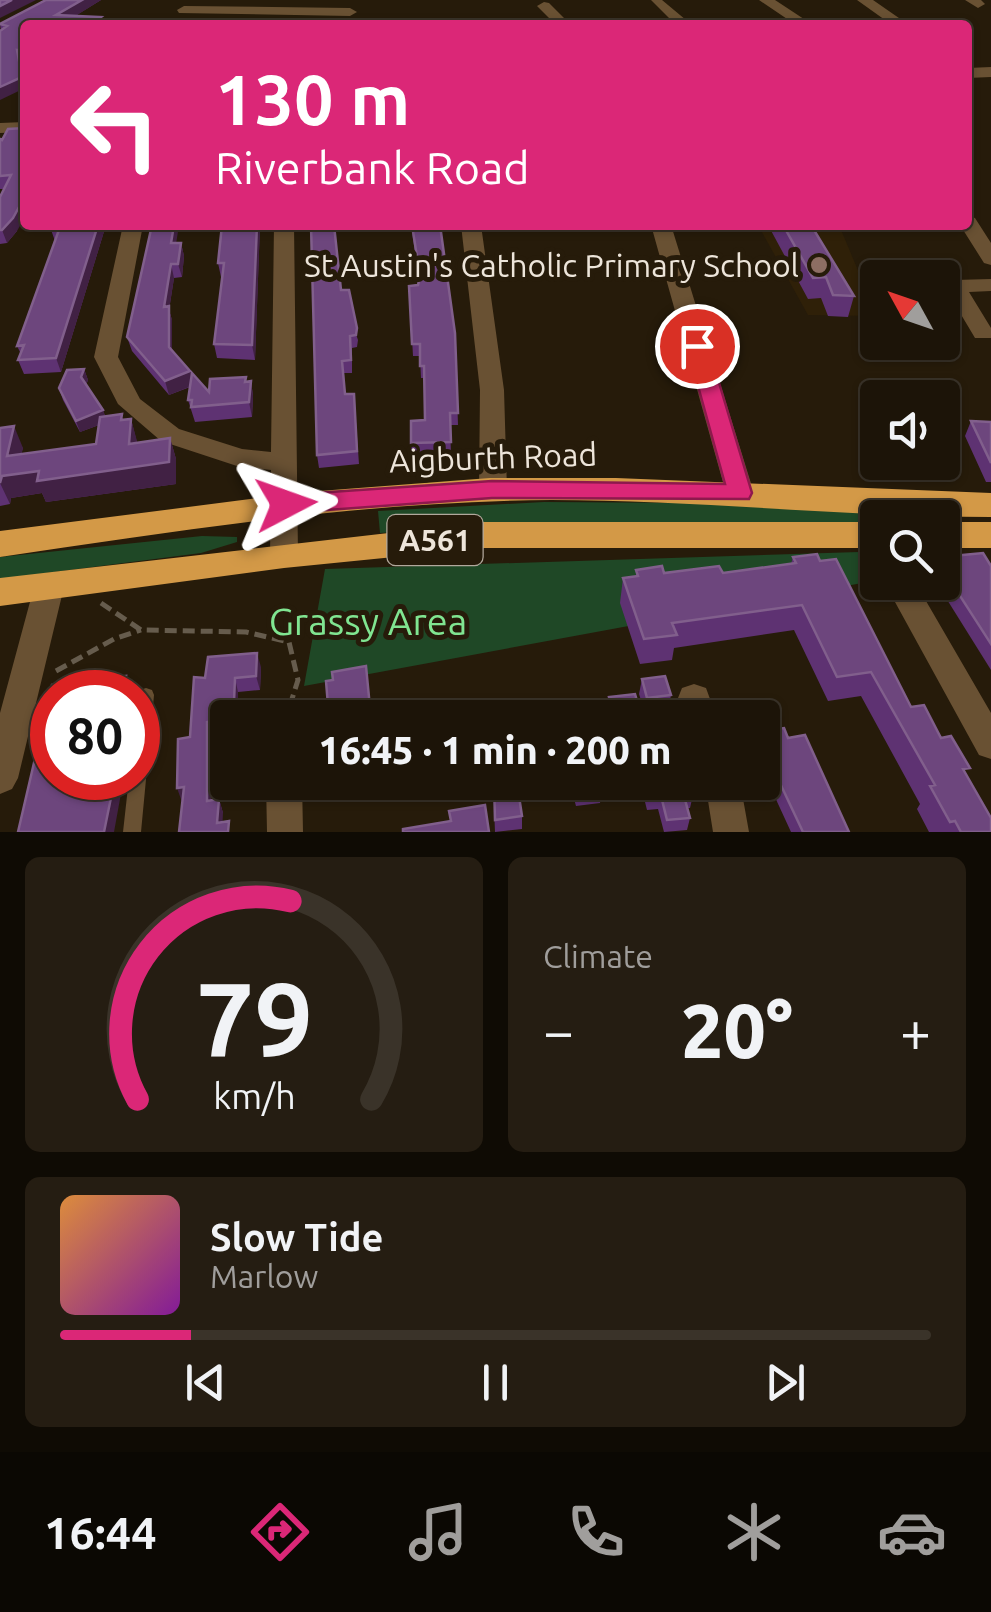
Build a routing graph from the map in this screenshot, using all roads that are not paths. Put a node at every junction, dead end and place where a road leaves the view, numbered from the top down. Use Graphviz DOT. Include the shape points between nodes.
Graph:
graph roads {
  1 [pos="766,0"];
  2 [pos="864,0"];
  3 [pos="656,2"];
  4 [pos="349,6"];
  5 [pos="544,6"];
  6 [pos="184,10"];
  7 [pos="559,20"];
  8 [pos="679,20"];
  9 [pos="798,20"];
  10 [pos="894,20"];
  11 [pos="972,228"];
  12 [pos="133,230"];
  13 [pos="284,230"];
  14 [pos="471,230"];
  15 [pos="662,230"];
  16 [pos="991,259"];
  17 [pos="991,284"];
  18 [pos="983,333"];
  19 [pos="284,462"];
  20 [pos="492,490"];
  21 [pos="740,493"];
  22 [pos="286,504"];
  23 [pos="991,506"];
  24 [pos="960,535"];
  25 [pos="991,535"];
  26 [pos="860,538"];
  27 [pos="0,544"];
  28 [pos="284,555"];
  29 [pos="49,587"];
  30 [pos="0,592"];
  31 [pos="910,600"];
  32 [pos="991,744"];
  33 [pos="0,778"];
  34 [pos="135,800"];
  35 [pos="284,800"];
  36 [pos="725,800"];
  37 [pos="132,832"];
  38 [pos="285,832"];
  39 [pos="731,832"];
  1 -- 9 [label="street"];
  2 -- 10 [label="street"];
  3 -- 8 [label="street"];
  4 -- 6 [label="street"];
  5 -- 7 [label="street"];
  11 -- 16 [label="street"];
  12 -- 19 [label="street" via="106,357 130,404 170,435 240,458"];
  13 -- 19 [label="street"];
  14 -- 20 [label="street" via="492,390"];
  15 -- 21 [label="street"];
  17 -- 18 [label="street" via="955,286"];
  19 -- 22 [label="street"];
  20 -- 21 [label="highway, Aigburth Road / A561"];
  20 -- 22 [label="highway, Aigburth Road / A561"];
  21 -- 23 [label="highway, Aigburth Road / A561" via="861,505"];
  22 -- 27 [label="highway, Aigburth Road / A561"];
  22 -- 28 [label="street"];
  24 -- 25 [label="highway"];
  26 -- 28 [label="highway, A561" via="484,535"];
  28 -- 29 [label="highway, A561"];
  29 -- 30 [label="highway, A561"];
  29 -- 33 [label="street"];
  31 -- 32 [label="street"];
  34 -- 37 [label="lane"];
  35 -- 38 [label="street"];
  36 -- 39 [label="street"];
}
